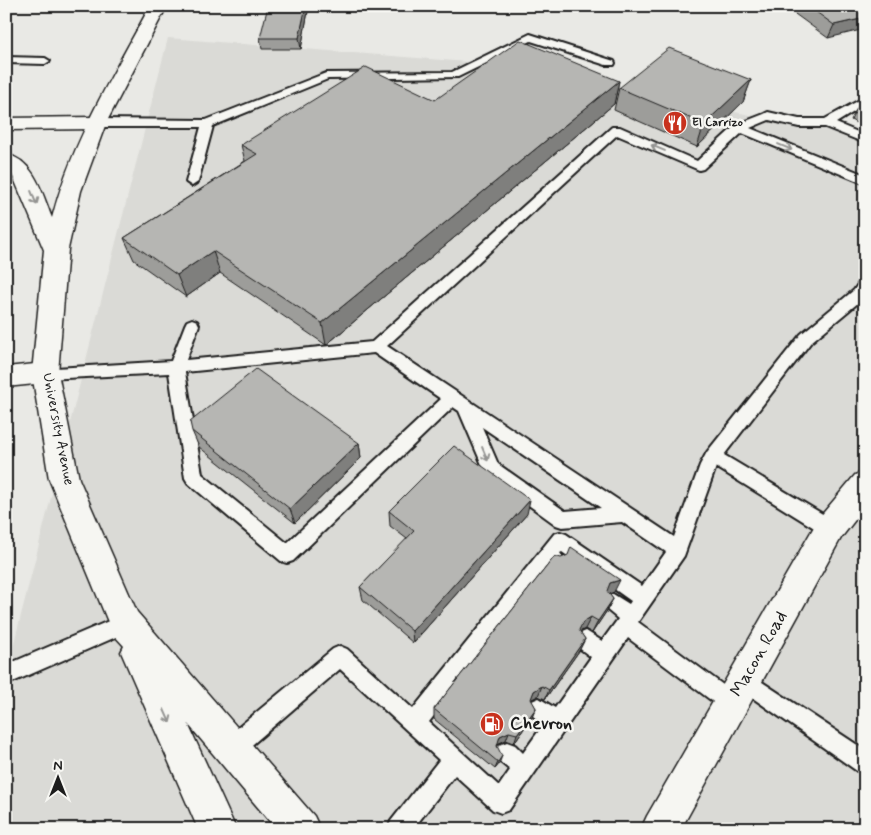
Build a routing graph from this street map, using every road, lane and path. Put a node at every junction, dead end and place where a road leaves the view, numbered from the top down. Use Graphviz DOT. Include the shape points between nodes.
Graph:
graph roads {
  1 [pos="159,6"];
  2 [pos="6,60"];
  3 [pos="45,61"];
  4 [pos="610,63"];
  5 [pos="865,100"];
  6 [pos="827,123"];
  7 [pos="6,124"];
  8 [pos="96,124"];
  9 [pos="208,124"];
  10 [pos="740,128"];
  11 [pos="865,139"];
  12 [pos="6,160"];
  13 [pos="865,180"];
  14 [pos="192,182"];
  15 [pos="56,249"];
  16 [pos="865,285"];
  17 [pos="192,325"];
  18 [pos="376,347"];
  19 [pos="176,367"];
  20 [pos="45,373"];
  21 [pos="6,377"];
  22 [pos="451,398"];
  23 [pos="466,409"];
  24 [pos="714,457"];
  25 [pos="865,484"];
  26 [pos="624,514"];
  27 [pos="830,528"];
  28 [pos="678,550"];
  29 [pos="644,599"];
  30 [pos="612,603"];
  31 [pos="629,621"];
  32 [pos="125,623"];
  33 [pos="586,641"];
  34 [pos="605,656"];
  35 [pos="6,675"];
  36 [pos="738,692"];
  37 [pos="539,708"];
  38 [pos="415,723"];
  39 [pos="557,723"];
  40 [pos="231,748"];
  41 [pos="507,753"];
  42 [pos="454,759"];
  43 [pos="865,763"];
  44 [pos="525,769"];
  45 [pos="216,829"];
  46 [pos="301,829"];
  47 [pos="399,829"];
  48 [pos="660,829"];
  1 -- 8 [label="main road, University Avenue"];
  2 -- 3 [label="lane"];
  4 -- 9 [label="lane" via="530,37 454,75 326,76"];
  5 -- 6 [label="lane"];
  6 -- 10 [label="lane" via="800,124 768,116"];
  6 -- 11 [label="lane"];
  7 -- 8 [label="main road"];
  8 -- 9 [label="lane"];
  8 -- 15 [label="main road, University Avenue" via="70,191"];
  9 -- 14 [label="lane"];
  10 -- 13 [label="lane, one-way"];
  10 -- 18 [label="lane, one-way" via="699,166 616,130"];
  12 -- 15 [label="main road, one-way" via="21,170"];
  15 -- 20 [label="main road, University Avenue"];
  16 -- 24 [label="lane" via="806,338"];
  17 -- 19 [label="lane"];
  18 -- 19 [label="lane"];
  18 -- 22 [label="lane"];
  19 -- 20 [label="lane"];
  19 -- 22 [label="lane" via="194,478 287,555"];
  20 -- 21 [label="main road"];
  20 -- 32 [label="main road, University Avenue" via="64,479"];
  22 -- 23 [label="lane"];
  23 -- 26 [label="lane"];
  23 -- 26 [label="lane, one-way" via="492,469 562,519"];
  24 -- 27 [label="lane"];
  24 -- 28 [label="lane" via="708,465"];
  25 -- 27 [label="main road, Macon Road"];
  26 -- 28 [label="lane"];
  27 -- 36 [label="main road, Macon Road"];
  28 -- 29 [label="lane"];
  29 -- 31 [label="lane"];
  29 -- 38 [label="lane" via="560,540 552,558 444,697"];
  30 -- 31 [label="lane"];
  31 -- 34 [label="lane"];
  31 -- 36 [label="lane"];
  32 -- 35 [label="lane"];
  32 -- 40 [label="main road, University Avenue"];
  32 -- 45 [label="main road, one-way"];
  33 -- 34 [label="lane"];
  34 -- 39 [label="lane"];
  36 -- 43 [label="lane"];
  36 -- 48 [label="main road, Macon Road"];
  37 -- 39 [label="lane"];
  38 -- 40 [label="lane" via="340,656"];
  38 -- 42 [label="lane"];
  39 -- 44 [label="lane"];
  40 -- 46 [label="main road, University Avenue"];
  41 -- 44 [label="lane"];
  42 -- 44 [label="lane" via="501,802"];
  42 -- 47 [label="lane"];
}
